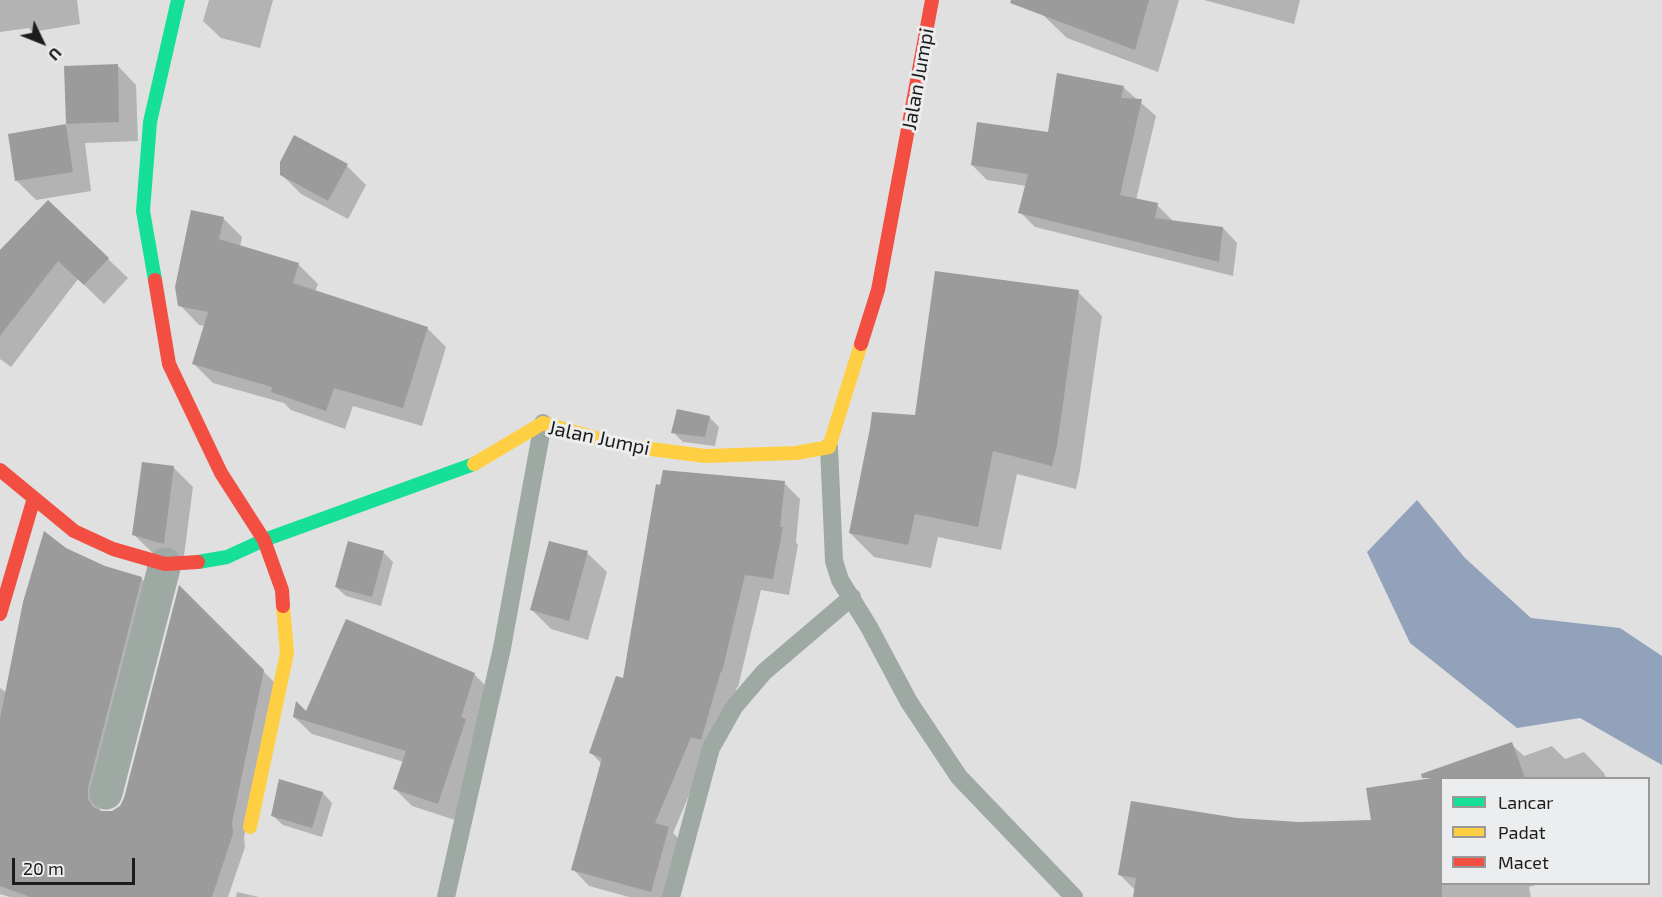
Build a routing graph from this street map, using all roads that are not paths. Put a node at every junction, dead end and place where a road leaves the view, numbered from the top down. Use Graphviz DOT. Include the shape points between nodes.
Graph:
graph roads {
  1 [pos="178,0"];
  2 [pos="932,0"];
  3 [pos="543,423"];
  4 [pos="829,447"];
  5 [pos="0,471"];
  6 [pos="34,498"];
  7 [pos="264,540"];
  8 [pos="165,564"];
  9 [pos="852,597"];
  10 [pos="0,614"];
  11 [pos="106,793"];
  12 [pos="250,827"];
  13 [pos="446,897"];
  14 [pos="671,897"];
  15 [pos="1074,897"];
  1 -- 7 [label="street" via="150,122 143,211 169,364 221,473"];
  2 -- 4 [label="street, Jalan Jumpi" via="878,290"];
  3 -- 4 [label="street, Jalan Jumpi" via="620,445 705,456 796,453"];
  3 -- 7 [label="street, Jalan Jumpi" via="470,466"];
  3 -- 13 [label="lane" via="502,648"];
  4 -- 9 [label="lane" via="834,561 840,580"];
  5 -- 6 [label="street, Jalan Jumpi"];
  6 -- 8 [label="street, Jalan Jumpi" via="74,531 113,549"];
  6 -- 10 [label="street"];
  7 -- 8 [label="street, Jalan Jumpi" via="227,557"];
  7 -- 12 [label="street" via="282,590 287,653"];
  8 -- 11 [label="street"];
  9 -- 14 [label="lane" via="764,672 734,707 711,748"];
  9 -- 15 [label="lane" via="909,702 959,777"];
}
